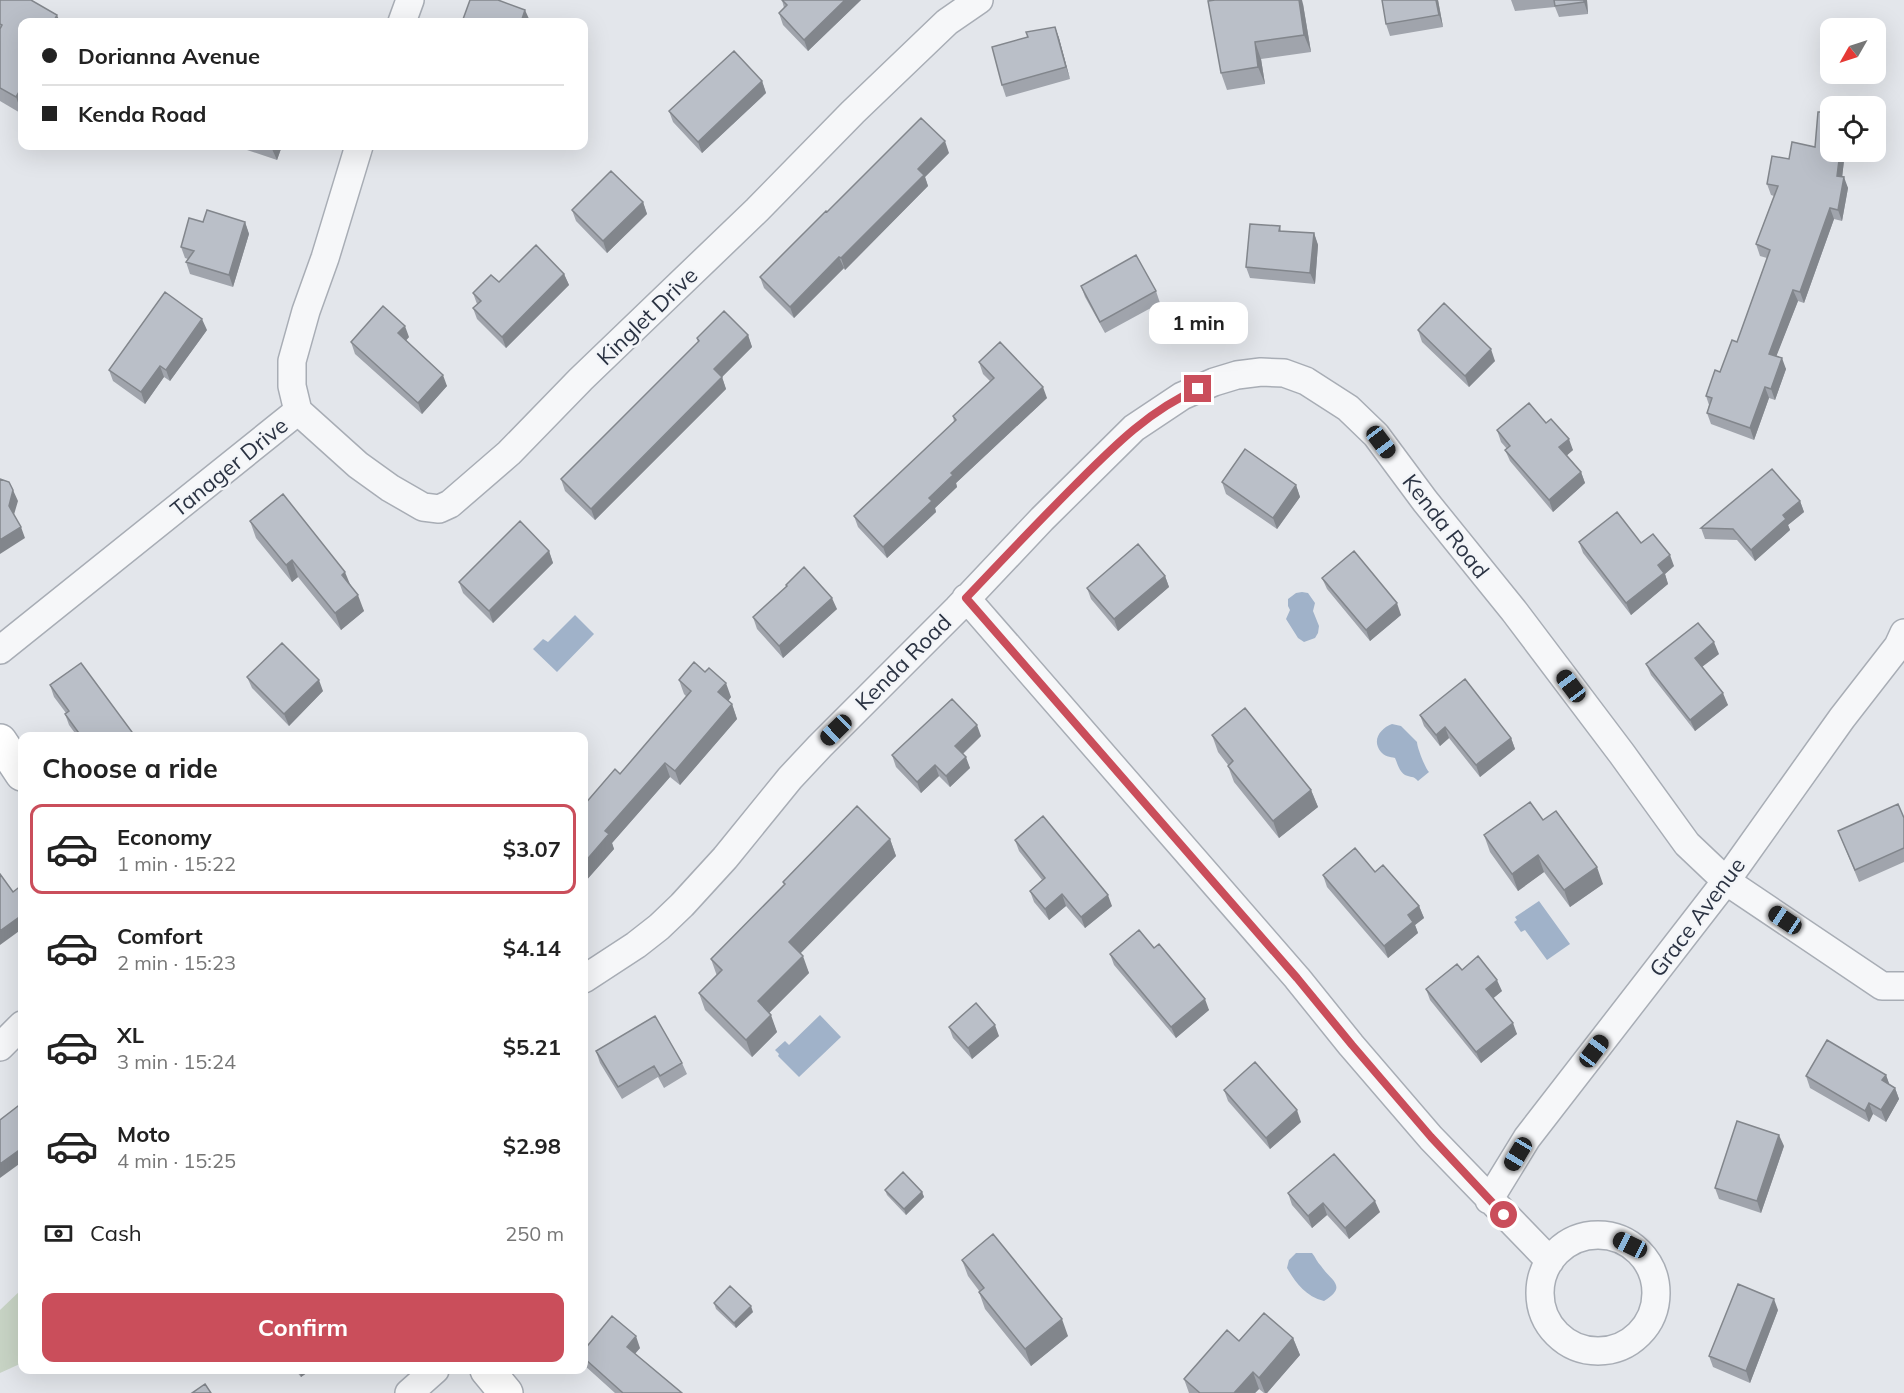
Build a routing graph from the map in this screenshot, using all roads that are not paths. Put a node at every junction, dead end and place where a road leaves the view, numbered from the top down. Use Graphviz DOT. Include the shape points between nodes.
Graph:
graph roads {
  1 [pos="410,0"];
  2 [pos="979,0"];
  3 [pos="403,18"];
  4 [pos="358,150"];
  5 [pos="298,411"];
  6 [pos="966,598"];
  7 [pos="1904,633"];
  8 [pos="0,651"];
  9 [pos="0,741"];
  10 [pos="18,768"];
  11 [pos="1726,881"];
  12 [pos="588,976"];
  13 [pos="1904,986"];
  14 [pos="18,1029"];
  15 [pos="0,1047"];
  16 [pos="1490,1200"];
  17 [pos="1550,1261"];
  18 [pos="430,1374"];
  19 [pos="489,1374"];
  20 [pos="409,1393"];
  21 [pos="506,1393"];
  1 -- 3 [label="street"];
  2 -- 5 [label="street, Kinglet Drive" via="947,22 509,453 450,504 439,509 423,507 390,488"];
  4 -- 5 [label="street, Tanager Drive" via="292,361"];
  5 -- 8 [label="street, Tanager Drive"];
  6 -- 11 [label="street, Kenda Road" via="1134,428 1167,405 1237,375 1284,373 1306,381 1348,408 1376,435 1521,620 1687,844"];
  6 -- 12 [label="street, Kenda Road" via="812,754 682,905 636,945"];
  6 -- 16 [label="street" via="1424,1129"];
  7 -- 11 [label="street, Grace Avenue"];
  9 -- 10 [label="street"];
  11 -- 13 [label="street, Kenda Road" via="1882,986"];
  11 -- 16 [label="street, Grace Avenue" via="1527,1138"];
  14 -- 15 [label="street"];
  16 -- 17 [label="street"];
  17 -- 17 [label="street" via="1540,1292 1544,1315 1559,1336 1573,1346 1589,1351 1621,1347 1647,1325 1655,1309 1657,1291 1644,1257 1630,1245 1613,1237 1595,1235 1562,1248"];
  18 -- 20 [label="street"];
  19 -- 21 [label="street"];
}
